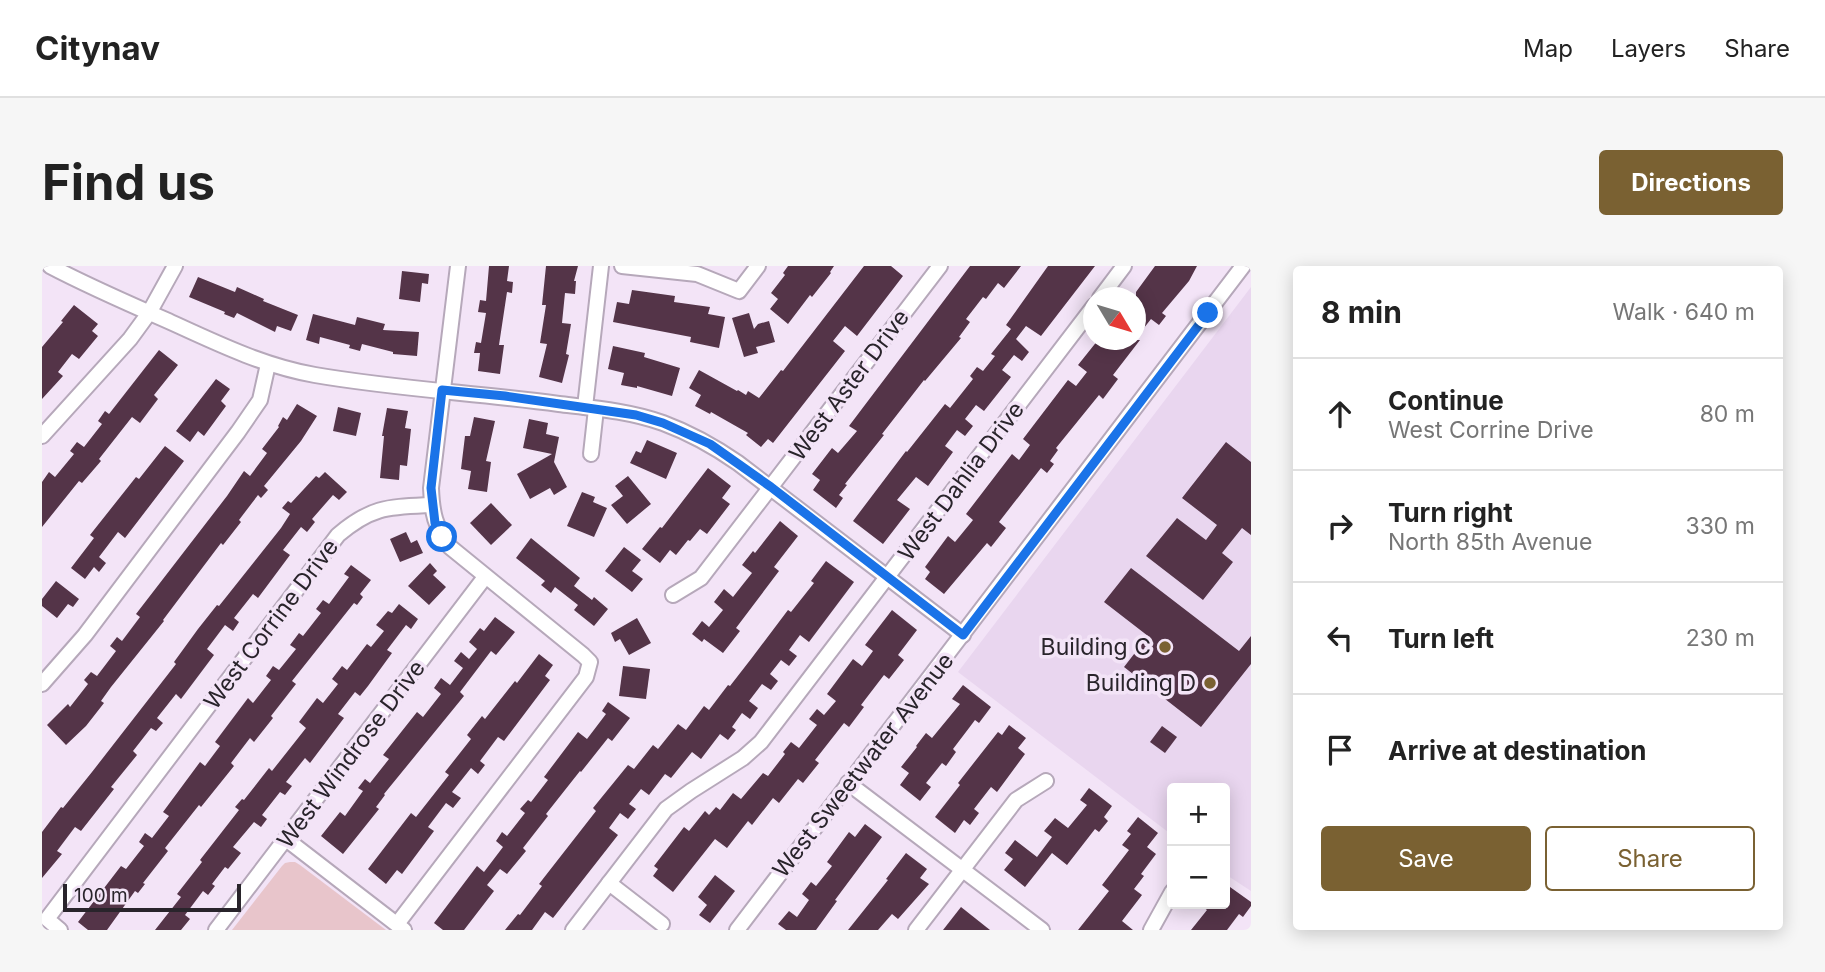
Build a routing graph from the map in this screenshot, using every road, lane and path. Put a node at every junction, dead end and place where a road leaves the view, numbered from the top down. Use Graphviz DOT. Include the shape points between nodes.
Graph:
graph roads {
  1 [pos="50,266"];
  2 [pos="175,266"];
  3 [pos="458,266"];
  4 [pos="601,266"];
  5 [pos="622,266"];
  6 [pos="758,266"];
  7 [pos="940,266"];
  8 [pos="1124,266"];
  9 [pos="1243,266"];
  10 [pos="1108,287"];
  11 [pos="149,313"];
  12 [pos="1083,320"];
  13 [pos="268,364"];
  14 [pos="442,390"];
  15 [pos="590,408"];
  16 [pos="42,436"];
  17 [pos="591,454"];
  18 [pos="771,487"];
  19 [pos="432,505"];
  20 [pos="485,577"];
  21 [pos="887,578"];
  22 [pos="673,595"];
  23 [pos="963,635"];
  24 [pos="42,684"];
  25 [pos="1046,781"];
  26 [pos="848,783"];
  27 [pos="286,839"];
  28 [pos="963,870"];
  29 [pos="609,883"];
  30 [pos="1167,902"];
  31 [pos="662,924"];
  32 [pos="401,927"];
  33 [pos="60,930"];
  34 [pos="216,930"];
  35 [pos="573,930"];
  36 [pos="737,930"];
  37 [pos="916,930"];
  38 [pos="1042,930"];
  39 [pos="1152,930"];
  1 -- 11 [label="street"];
  2 -- 11 [label="street"];
  3 -- 14 [label="street"];
  4 -- 15 [label="street"];
  5 -- 6 [label="street" via="697,274 739,291"];
  7 -- 18 [label="street, West Aster Drive"];
  8 -- 10 [label="street"];
  9 -- 23 [label="street, West Sweetwater Avenue"];
  11 -- 13 [label="street"];
  11 -- 16 [label="street"];
  12 -- 21 [label="street, West Dahlia Drive"];
  13 -- 14 [label="street" via="313,375"];
  13 -- 24 [label="street" via="260,400 238,432 85,635"];
  14 -- 15 [label="street"];
  14 -- 19 [label="street"];
  15 -- 17 [label="street"];
  15 -- 18 [label="street" via="663,423 710,444"];
  18 -- 21 [label="street"];
  18 -- 22 [label="street, West Aster Drive" via="701,578"];
  19 -- 20 [label="street" via="442,537"];
  19 -- 33 [label="street, West Corrine Drive" via="379,509 338,535 47,919"];
  20 -- 27 [label="street, West Windrose Drive"];
  20 -- 32 [label="street" via="590,662 586,677"];
  21 -- 23 [label="street"];
  21 -- 29 [label="street, West Dahlia Drive" via="761,742 666,809"];
  23 -- 26 [label="street, West Sweetwater Avenue"];
  25 -- 28 [label="street" via="1016,800"];
  26 -- 28 [label="street"];
  26 -- 36 [label="street, West Sweetwater Avenue"];
  27 -- 32 [label="street"];
  27 -- 34 [label="street, West Windrose Drive"];
  28 -- 37 [label="street"];
  28 -- 38 [label="street"];
  29 -- 31 [label="street"];
  29 -- 35 [label="street, West Dahlia Drive"];
  30 -- 39 [label="street"];
}
